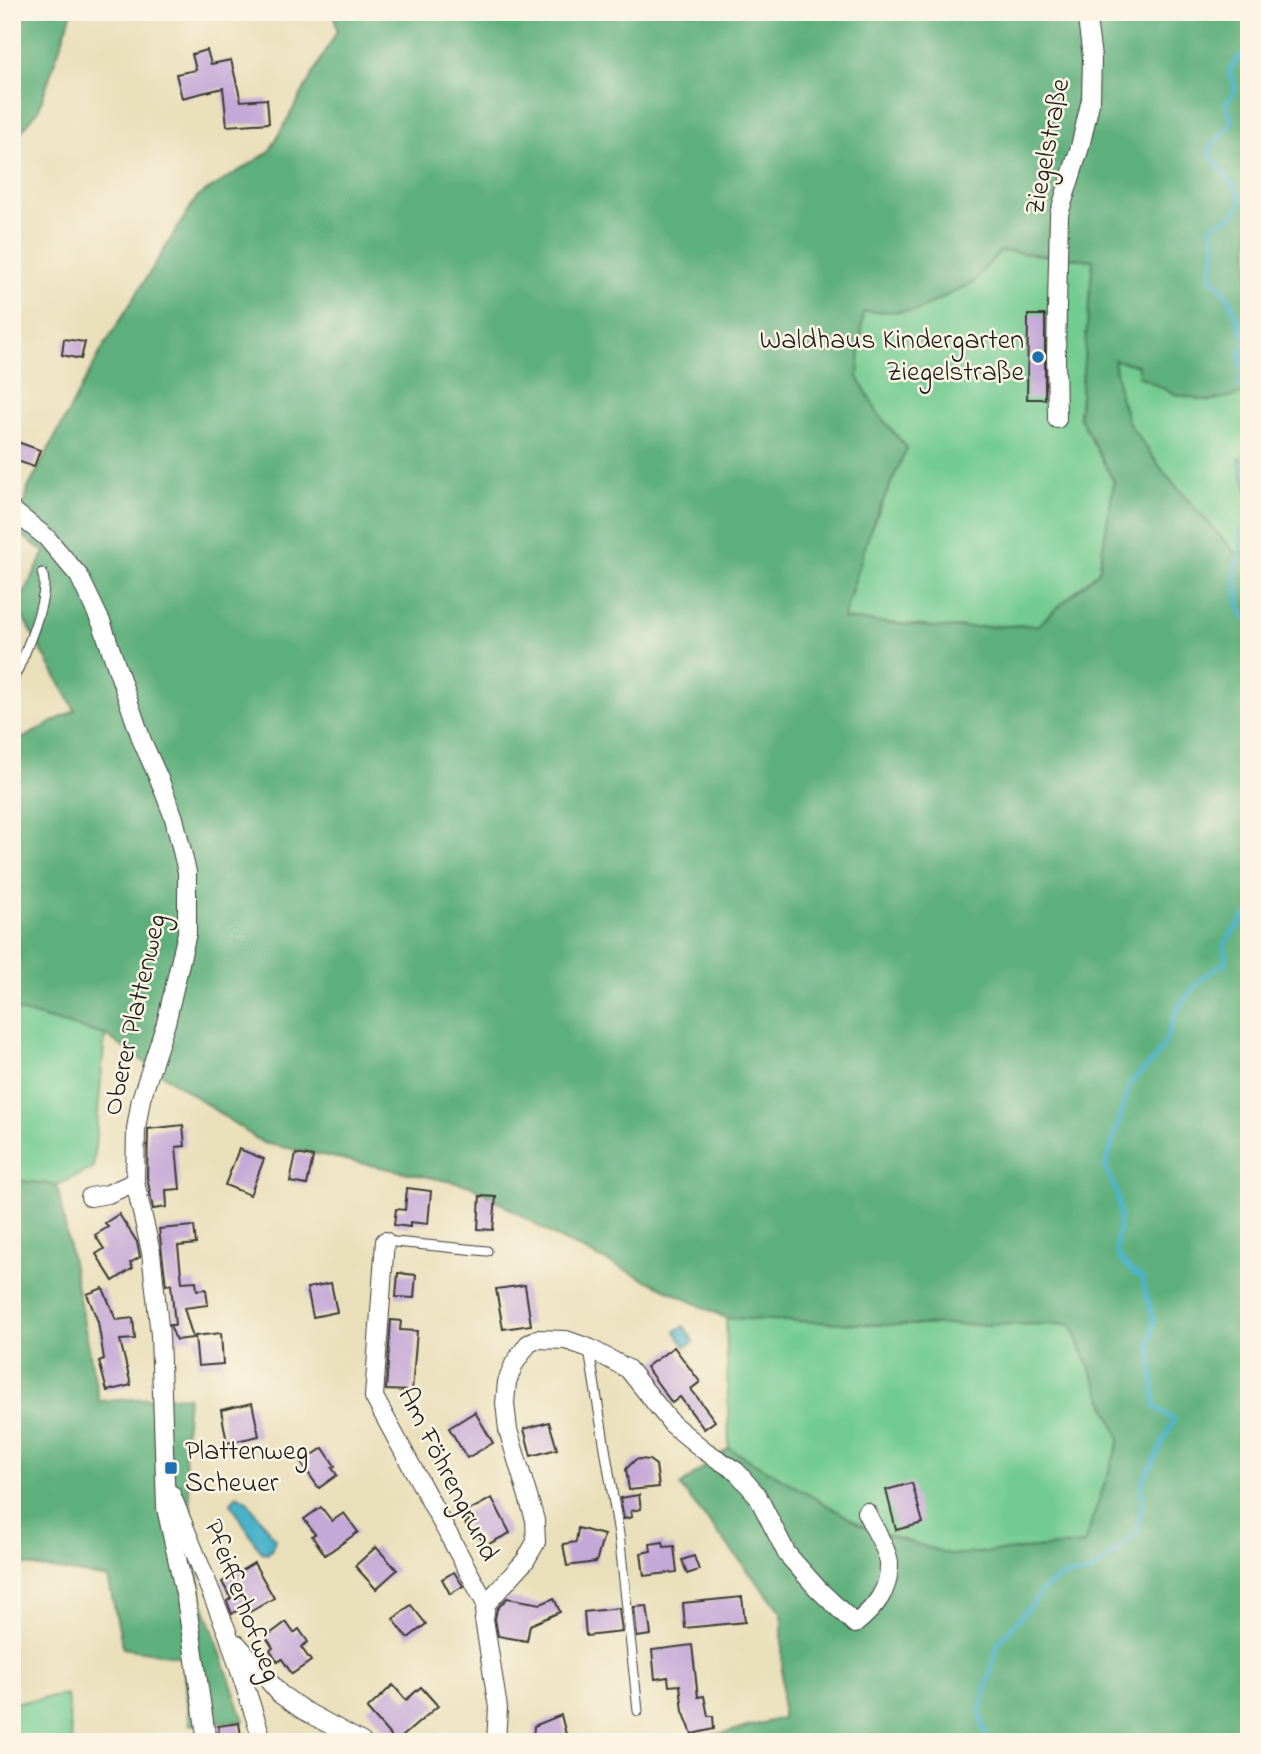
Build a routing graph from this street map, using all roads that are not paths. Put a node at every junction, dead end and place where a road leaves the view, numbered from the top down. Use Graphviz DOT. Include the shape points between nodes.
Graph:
graph roads {
  1 [pos="1086,12"];
  2 [pos="1057,419"];
  3 [pos="12,510"];
  4 [pos="42,573"];
  5 [pos="12,682"];
  6 [pos="135,1182"];
  7 [pos="90,1197"];
  8 [pos="385,1241"];
  9 [pos="487,1251"];
  10 [pos="589,1348"];
  11 [pos="165,1482"];
  12 [pos="866,1512"];
  13 [pos="486,1604"];
  14 [pos="228,1634"];
  15 [pos="638,1711"];
  16 [pos="207,1742"];
  17 [pos="263,1742"];
  18 [pos="362,1742"];
  19 [pos="496,1742"];
  1 -- 2 [label="street, Ziegelstraße" via="1091,99 1059,214"];
  3 -- 6 [label="street, Oberer Plattenweg" via="46,537 79,576 102,624 174,818 187,872 187,933 166,1023 141,1099"];
  4 -- 5 [label="lane" via="46,580 32,638"];
  6 -- 7 [label="street"];
  6 -- 11 [label="street, Oberer Plattenweg" via="151,1252 160,1335"];
  8 -- 9 [label="lane"];
  8 -- 13 [label="street, Am Föhrengrund" via="374,1397"];
  10 -- 12 [label="street, Am Föhrengrund" via="628,1369 673,1424 736,1471 757,1495 787,1554 855,1624 884,1594 889,1562"];
  10 -- 13 [label="street, Am Föhrengrund" via="566,1340 537,1339 513,1364 505,1415 535,1520 536,1542"];
  10 -- 15 [label="lane" via="619,1534"];
  11 -- 14 [label="street, Pfeifferhofweg"];
  11 -- 16 [label="street, Oberer Plattenweg"];
  13 -- 19 [label="street, Am Föhrengrund" via="484,1619 498,1708"];
  14 -- 17 [label="street, Pfeifferhofweg"];
  14 -- 18 [label="street" via="280,1693"];
}
